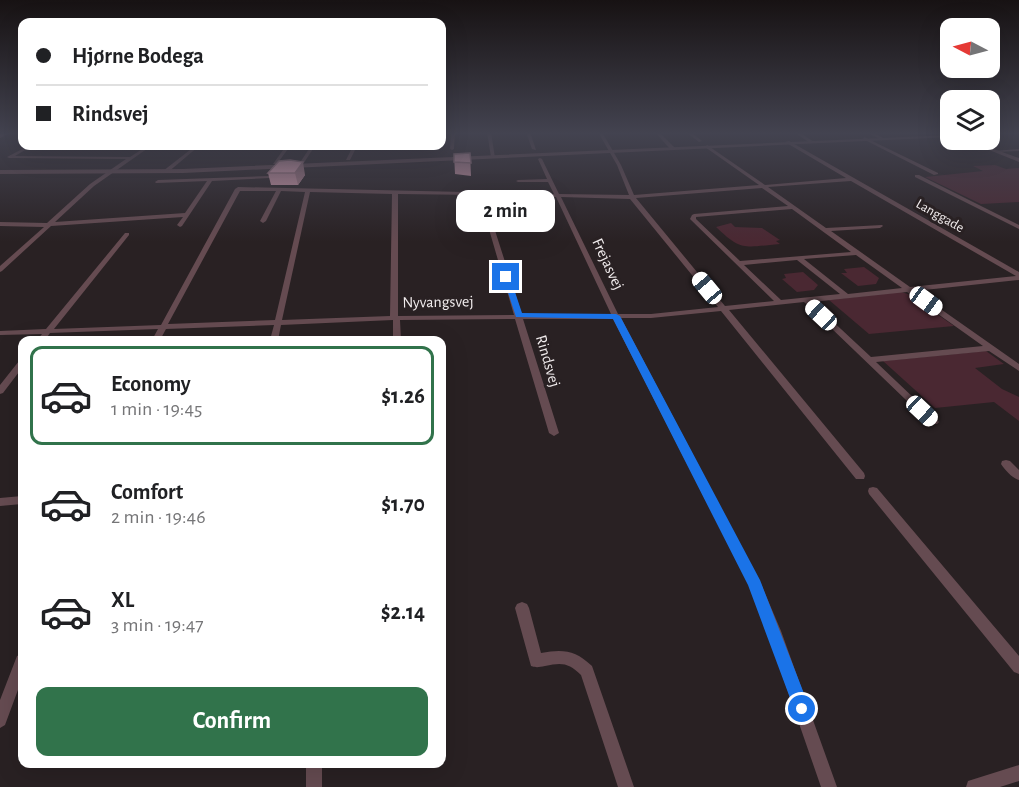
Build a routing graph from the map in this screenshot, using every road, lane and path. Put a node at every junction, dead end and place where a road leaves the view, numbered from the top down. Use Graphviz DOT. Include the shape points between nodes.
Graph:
graph roads {
  1 [pos="116,169"];
  2 [pos="169,169"];
  3 [pos="233,169"];
  4 [pos="545,169"];
  5 [pos="620,169"];
  6 [pos="740,169"];
  7 [pos="834,169"];
  8 [pos="925,169"];
  9 [pos="0,171"];
  10 [pos="166,171"];
  11 [pos="217,171"];
  12 [pos="111,172"];
  13 [pos="936,174"];
  14 [pos="917,176"];
  15 [pos="269,177"];
  16 [pos="212,179"];
  17 [pos="852,179"];
  18 [pos="551,180"];
  19 [pos="518,181"];
  20 [pos="158,182"];
  21 [pos="765,186"];
  22 [pos="280,189"];
  23 [pos="308,190"];
  24 [pos="395,192"];
  25 [pos="481,194"];
  26 [pos="558,196"];
  27 [pos="632,197"];
  28 [pos="794,207"];
  29 [pos="187,215"];
  30 [pos="263,221"];
  31 [pos="0,224"];
  32 [pos="49,224"];
  33 [pos="180,225"];
  34 [pos="880,226"];
  35 [pos="1019,227"];
  36 [pos="825,230"];
  37 [pos="127,234"];
  38 [pos="857,253"];
  39 [pos="798,258"];
  40 [pos="739,263"];
  41 [pos="2,267"];
  42 [pos="1019,276"];
  43 [pos="907,288"];
  44 [pos="845,295"];
  45 [pos="805,299"];
  46 [pos="779,302"];
  47 [pos="724,308"];
  48 [pos="519,316"];
  49 [pos="616,316"];
  50 [pos="394,318"];
  51 [pos="279,322"];
  52 [pos="164,327"];
  53 [pos="49,331"];
  54 [pos="0,333"];
  55 [pos="45,336"];
  56 [pos="158,336"];
  57 [pos="275,336"];
  58 [pos="398,336"];
  59 [pos="991,348"];
  60 [pos="869,360"];
  61 [pos="18,368"];
  62 [pos="1019,368"];
  63 [pos="0,392"];
  64 [pos="934,422"];
  65 [pos="554,433"];
  66 [pos="1006,464"];
  67 [pos="860,476"];
  68 [pos="1019,476"];
  69 [pos="873,491"];
  70 [pos="18,500"];
  71 [pos="0,502"];
  72 [pos="522,608"];
  73 [pos="1019,667"];
  74 [pos="18,672"];
  75 [pos="0,720"];
  76 [pos="314,768"];
  77 [pos="1019,773"];
  78 [pos="314,787"];
  79 [pos="626,787"];
  80 [pos="829,787"];
  81 [pos="974,787"];
  1 -- 12 [label="street"];
  2 -- 10 [label="street"];
  3 -- 10 [label="street"];
  4 -- 18 [label="street, Frejasvej"];
  5 -- 27 [label="street"];
  6 -- 21 [label="street"];
  7 -- 17 [label="street, Langgade"];
  8 -- 13 [label="street"];
  9 -- 12 [label="street"];
  10 -- 12 [label="street"];
  11 -- 16 [label="street"];
  12 -- 32 [label="street"];
  14 -- 35 [label="street"];
  15 -- 16 [label="street"];
  16 -- 20 [label="street"];
  16 -- 29 [label="street"];
  17 -- 21 [label="street"];
  17 -- 42 [label="street, Langgade"];
  18 -- 19 [label="street"];
  18 -- 26 [label="street, Frejasvej"];
  21 -- 27 [label="street"];
  21 -- 28 [label="street"];
  22 -- 23 [label="street"];
  22 -- 30 [label="street"];
  22 -- 52 [label="street" via="236,190"];
  23 -- 24 [label="street"];
  23 -- 51 [label="street"];
  24 -- 25 [label="street"];
  24 -- 50 [label="street"];
  25 -- 26 [label="street"];
  25 -- 48 [label="street, Rindsvej"];
  26 -- 27 [label="street"];
  26 -- 49 [label="street, Frejasvej"];
  27 -- 47 [label="street"];
  28 -- 36 [label="street"];
  28 -- 40 [label="street" via="694,216"];
  29 -- 32 [label="street"];
  29 -- 33 [label="street"];
  31 -- 32 [label="street"];
  32 -- 41 [label="street"];
  34 -- 36 [label="street"];
  36 -- 38 [label="street"];
  37 -- 53 [label="street"];
  38 -- 39 [label="street"];
  38 -- 43 [label="street"];
  39 -- 40 [label="street"];
  39 -- 44 [label="street"];
  40 -- 46 [label="street"];
  42 -- 43 [label="street, Nyvangsvej"];
  43 -- 44 [label="street, Nyvangsvej"];
  43 -- 59 [label="street"];
  44 -- 45 [label="street, Nyvangsvej"];
  45 -- 46 [label="street, Nyvangsvej"];
  45 -- 60 [label="street"];
  46 -- 47 [label="street, Nyvangsvej"];
  47 -- 49 [label="street, Nyvangsvej"];
  47 -- 67 [label="street"];
  48 -- 49 [label="street, Nyvangsvej"];
  48 -- 50 [label="street, Nyvangsvej"];
  48 -- 65 [label="street, Rindsvej"];
  49 -- 80 [label="street, Frejasvej" via="755,584"];
  50 -- 51 [label="street, Nyvangsvej"];
  50 -- 58 [label="street" via="398,321"];
  51 -- 52 [label="street, Nyvangsvej"];
  51 -- 57 [label="street"];
  52 -- 53 [label="street, Nyvangsvej"];
  52 -- 56 [label="street"];
  53 -- 54 [label="street, Nyvangsvej"];
  53 -- 55 [label="street"];
  59 -- 60 [label="street"];
  59 -- 62 [label="street"];
  60 -- 64 [label="street"];
  61 -- 63 [label="street"];
  66 -- 68 [label="street"];
  69 -- 73 [label="street"];
  70 -- 71 [label="street"];
  72 -- 79 [label="street" via="536,661 563,656 576,660 587,671"];
  74 -- 75 [label="street"];
  76 -- 78 [label="street"];
  77 -- 81 [label="street"];
}
